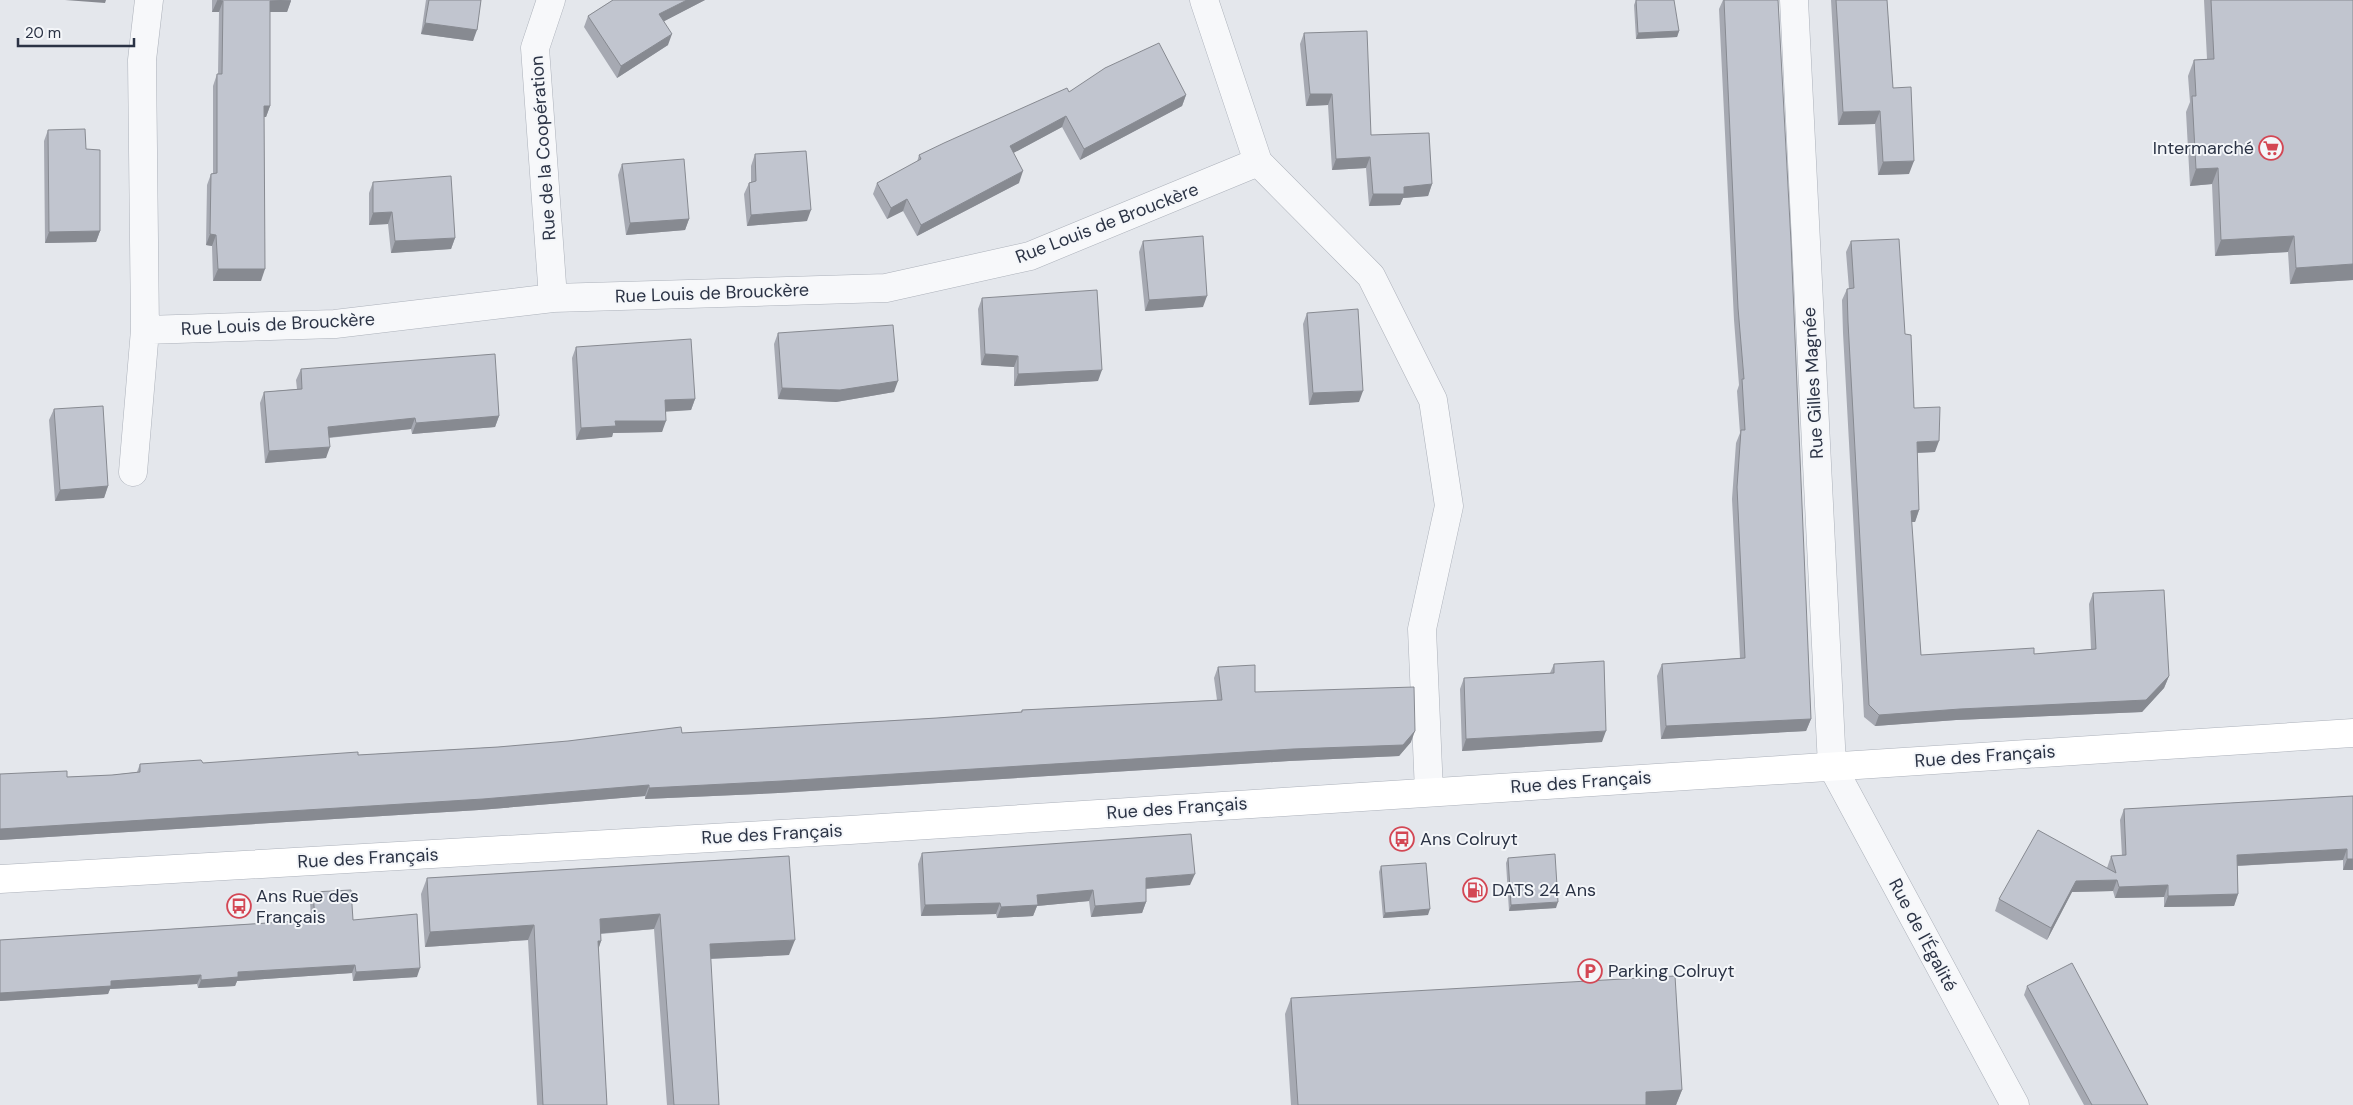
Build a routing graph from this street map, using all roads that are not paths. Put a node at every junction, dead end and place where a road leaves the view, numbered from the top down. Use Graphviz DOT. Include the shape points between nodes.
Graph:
graph roads {
  1 [pos="149,0"];
  2 [pos="551,0"];
  3 [pos="1204,0"];
  4 [pos="1794,0"];
  5 [pos="1258,162"];
  6 [pos="553,298"];
  7 [pos="145,330"];
  8 [pos="133,472"];
  9 [pos="2353,733"];
  10 [pos="1832,766"];
  11 [pos="1429,792"];
  12 [pos="0,879"];
  13 [pos="2015,1105"];
  1 -- 7 [label="street" via="142,60"];
  2 -- 6 [label="street, Rue de la Coopération" via="535,48"];
  3 -- 5 [label="street"];
  4 -- 10 [label="street, Rue Gilles Magnée"];
  5 -- 6 [label="street, Rue Louis de Brouckère" via="1030,256 886,288"];
  5 -- 11 [label="street" via="1371,276 1434,400 1449,506 1422,630"];
  6 -- 7 [label="street, Rue Louis de Brouckère" via="335,324"];
  7 -- 8 [label="street"];
  9 -- 10 [label="main road, Rue des Français"];
  10 -- 11 [label="main road, Rue des Français"];
  10 -- 13 [label="street, Rue de l'Égalité"];
  11 -- 12 [label="main road, Rue des Français" via="850,830"];
}
